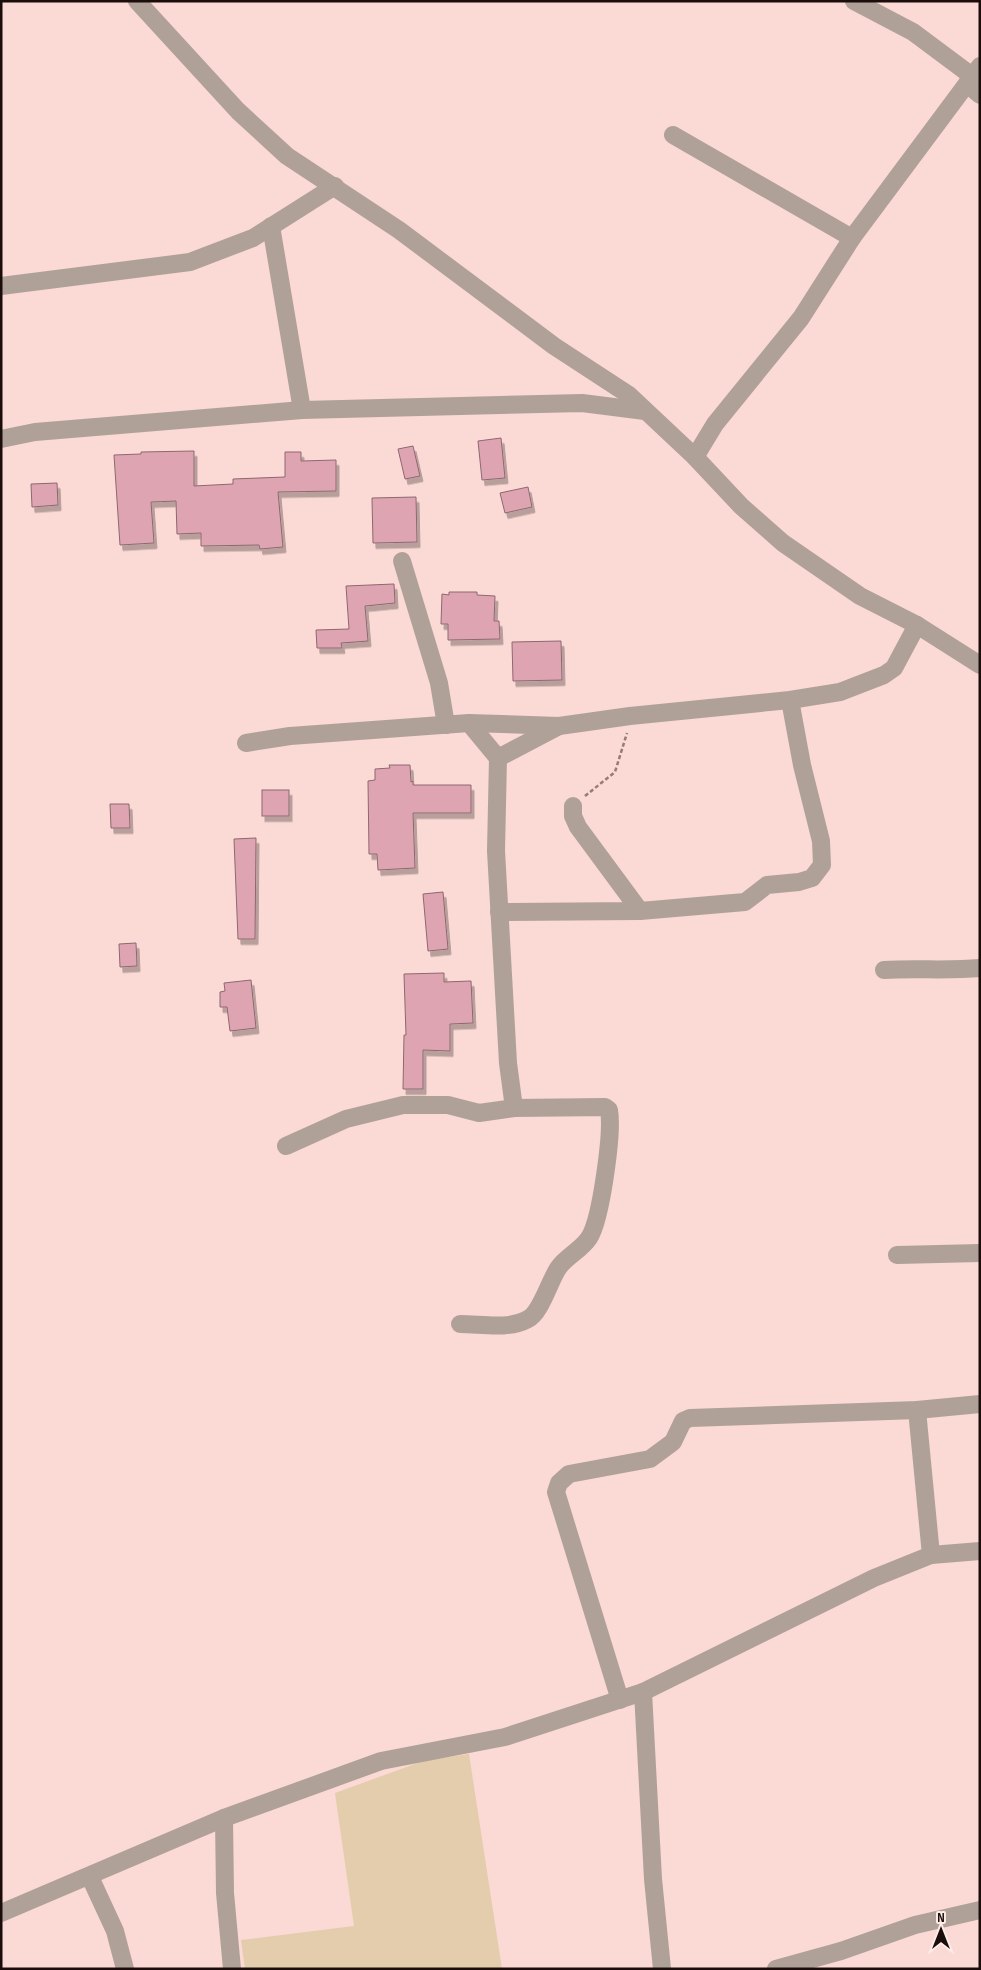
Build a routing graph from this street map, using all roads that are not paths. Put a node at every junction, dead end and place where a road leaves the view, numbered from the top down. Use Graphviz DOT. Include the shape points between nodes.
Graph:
graph roads {
  1 [pos="136,1"];
  2 [pos="854,1"];
  3 [pos="975,80"];
  4 [pos="673,135"];
  5 [pos="335,186"];
  6 [pos="271,226"];
  7 [pos="852,238"];
  8 [pos="1,286"];
  9 [pos="302,410"];
  10 [pos="646,411"];
  11 [pos="1,439"];
  12 [pos="695,457"];
  13 [pos="402,560"];
  14 [pos="918,625"];
  15 [pos="980,665"];
  16 [pos="790,700"];
  17 [pos="469,723"];
  18 [pos="446,725"];
  19 [pos="559,726"];
  20 [pos="246,743"];
  21 [pos="498,758"];
  22 [pos="573,806"];
  23 [pos="640,910"];
  24 [pos="499,912"];
  25 [pos="980,968"];
  26 [pos="884,970"];
  27 [pos="514,1108"];
  28 [pos="286,1146"];
  29 [pos="980,1253"];
  30 [pos="897,1255"];
  31 [pos="460,1324"];
  32 [pos="980,1404"];
  33 [pos="917,1410"];
  34 [pos="980,1551"];
  35 [pos="931,1555"];
  36 [pos="643,1692"];
  37 [pos="620,1700"];
  38 [pos="224,1818"];
  39 [pos="90,1877"];
  40 [pos="980,1910"];
  41 [pos="1,1913"];
  42 [pos="125,1969"];
  43 [pos="232,1969"];
  44 [pos="662,1969"];
  45 [pos="776,1969"];
  1 -- 5 [label="street" via="238,111 287,156"];
  2 -- 3 [label="street" via="913,32"];
  3 -- 7 [label="street"];
  4 -- 7 [label="street"];
  5 -- 6 [label="street"];
  5 -- 10 [label="street" via="444,262 554,346 629,395"];
  6 -- 8 [label="street" via="253,238 190,262"];
  6 -- 9 [label="street"];
  7 -- 12 [label="street" via="801,318 715,424"];
  9 -- 10 [label="street" via="582,403"];
  9 -- 11 [label="street" via="35,432"];
  10 -- 12 [label="street"];
  12 -- 14 [label="street" via="741,506 783,543 860,596"];
  13 -- 18 [label="street" via="441,690"];
  14 -- 15 [label="street"];
  14 -- 16 [label="street" via="894,668 884,675 840,692"];
  16 -- 19 [label="street"];
  16 -- 23 [label="street" via="821,841 822,865 817,872 812,878 799,882 767,885 745,902"];
  17 -- 18 [label="street"];
  17 -- 19 [label="street"];
  17 -- 21 [label="street"];
  18 -- 20 [label="street" via="290,736"];
  19 -- 21 [label="street"];
  21 -- 24 [label="street" via="496,851"];
  22 -- 23 [label="street" via="578,827"];
  23 -- 24 [label="street"];
  24 -- 27 [label="street" via="508,1063"];
  25 -- 26 [label="street"];
  27 -- 28 [label="street" via="479,1113 448,1105 403,1105 346,1118"];
  27 -- 31 [label="street" via="605,1107 609,1110 609,1146 599,1203 590,1236 559,1266 530,1318 514,1325"];
  29 -- 30 [label="street"];
  32 -- 33 [label="street"];
  33 -- 35 [label="street"];
  33 -- 37 [label="street" via="690,1418 683,1421 673,1442 650,1459 569,1474 559,1483 556,1492"];
  34 -- 35 [label="street"];
  35 -- 36 [label="street" via="874,1578"];
  36 -- 37 [label="street"];
  36 -- 44 [label="street" via="653,1880"];
  37 -- 38 [label="street" via="505,1737 381,1761"];
  38 -- 39 [label="street"];
  38 -- 43 [label="street" via="225,1893"];
  39 -- 41 [label="street"];
  39 -- 42 [label="street" via="115,1931"];
  40 -- 45 [label="street" via="915,1925"];
}
